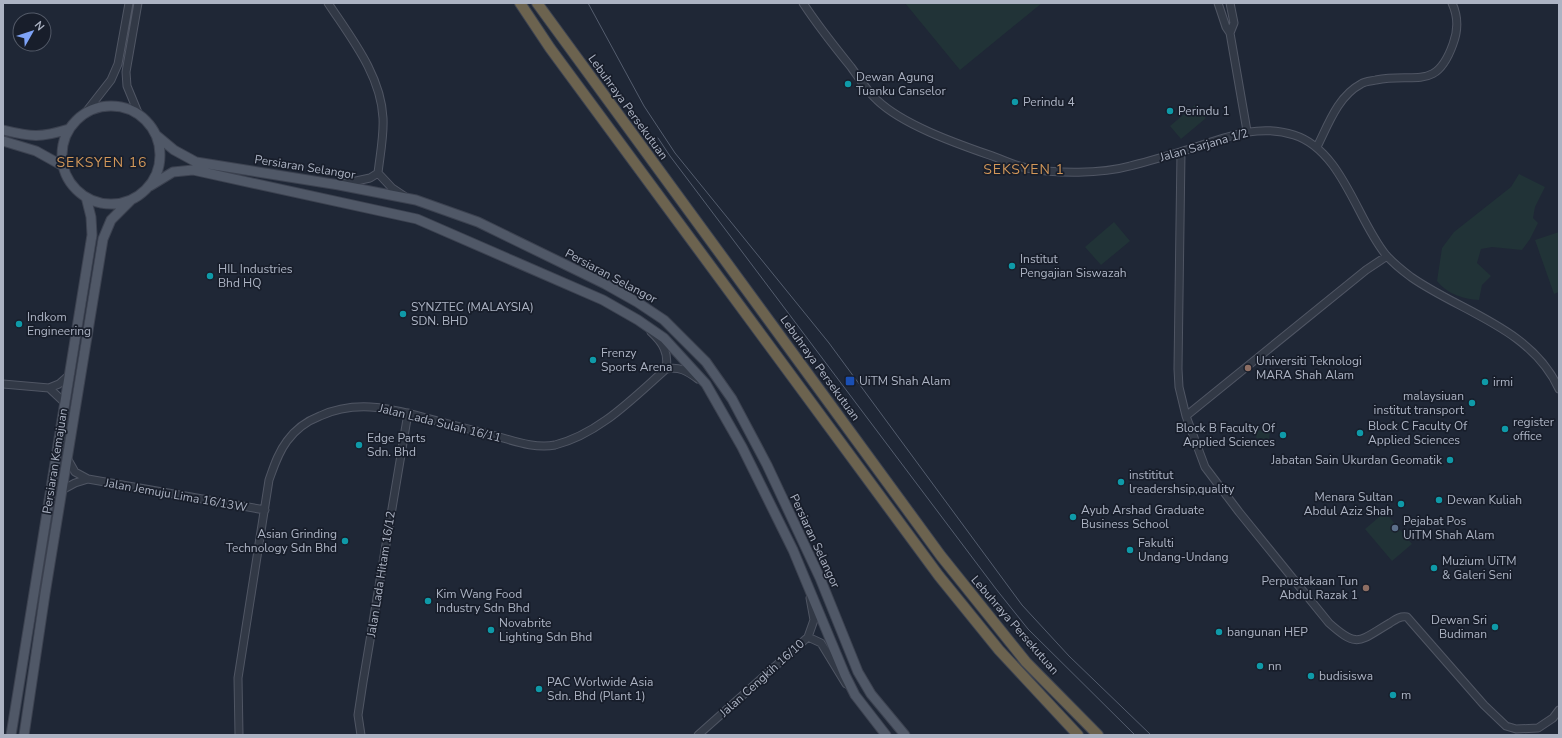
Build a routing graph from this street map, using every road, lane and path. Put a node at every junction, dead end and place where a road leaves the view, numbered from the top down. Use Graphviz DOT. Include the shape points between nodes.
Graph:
graph roads {
  1 [pos="129,3"];
  2 [pos="138,3"];
  3 [pos="328,3"];
  4 [pos="520,3"];
  5 [pos="537,3"];
  6 [pos="803,3"];
  7 [pos="1218,3"];
  8 [pos="1230,3"];
  9 [pos="1452,3"];
  10 [pos="1230,33"];
  11 [pos="86,112"];
  12 [pos="139,115"];
  13 [pos="69,129"];
  14 [pos="3,130"];
  15 [pos="1247,131"];
  16 [pos="156,135"];
  17 [pos="3,141"];
  18 [pos="1317,148"];
  19 [pos="1181,152"];
  20 [pos="63,166"];
  21 [pos="378,173"];
  22 [pos="339,184"];
  23 [pos="150,186"];
  24 [pos="404,196"];
  25 [pos="86,197"];
  26 [pos="131,200"];
  27 [pos="1387,256"];
  28 [pos="638,320"];
  29 [pos="666,369"];
  30 [pos="68,376"];
  31 [pos="3,384"];
  32 [pos="706,384"];
  33 [pos="49,388"];
  34 [pos="1559,388"];
  35 [pos="64,402"];
  36 [pos="408,413"];
  37 [pos="1186,416"];
  38 [pos="68,458"];
  39 [pos="88,479"];
  40 [pos="62,490"];
  41 [pos="265,510"];
  42 [pos="38,570"];
  43 [pos="48,572"];
  44 [pos="804,577"];
  45 [pos="34,593"];
  46 [pos="44,594"];
  47 [pos="808,638"];
  48 [pos="855,695"];
  49 [pos="1559,710"];
  50 [pos="11,735"];
  51 [pos="24,735"];
  52 [pos="239,735"];
  53 [pos="361,735"];
  54 [pos="698,735"];
  55 [pos="886,735"];
  56 [pos="905,735"];
  57 [pos="1078,735"];
  58 [pos="1098,735"];
  1 -- 11 [label="street" via="118,64 111,80"];
  2 -- 12 [label="street" via="126,72 127,86"];
  3 -- 21 [label="street" via="365,60 378,87 383,119"];
  4 -- 57 [label="highway" via="550,48 939,576 999,650"];
  5 -- 58 [label="highway, Lebuhraya Persekutuan" via="941,556 1026,662"];
  6 -- 19 [label="street, Jalan Sarjana 1/2" via="817,25 876,99 890,111 974,150 1025,168 1072,171 1126,167"];
  7 -- 10 [label="street"];
  8 -- 10 [label="street" via="1234,23"];
  9 -- 18 [label="street" via="1456,10 1456,34 1442,68 1430,76 1391,77 1361,84 1338,104"];
  10 -- 15 [label="street"];
  11 -- 12 [label="main road" via="99,107 113,106"];
  11 -- 13 [label="main road"];
  12 -- 16 [label="main road"];
  13 -- 14 [label="main road" via="46,136 31,137"];
  13 -- 20 [label="main road" via="62,153"];
  15 -- 18 [label="street, Jalan Sarjana 1/2" via="1293,134"];
  15 -- 19 [label="street, Jalan Sarjana 1/2"];
  16 -- 22 [label="main road, Persiaran Selangor" via="174,150 196,162"];
  16 -- 23 [label="main road" via="160,161"];
  17 -- 20 [label="main road" via="36,152"];
  18 -- 27 [label="street, Jalan Sarjana 1/2" via="1337,172"];
  19 -- 37 [label="street" via="1178,369 1179,387"];
  20 -- 25 [label="main road" via="68,179"];
  21 -- 22 [label="street" via="359,181"];
  21 -- 24 [label="street"];
  22 -- 24 [label="main road, Persiaran Selangor"];
  23 -- 26 [label="main road"];
  23 -- 28 [label="main road, Persiaran Selangor" via="173,172 193,170 417,219 603,300"];
  24 -- 56 [label="main road, Persiaran Selangor" via="478,222 605,284 664,320 684,338 706,362 732,399 812,559 858,672 871,694"];
  25 -- 26 [label="main road" via="100,203 116,204"];
  25 -- 30 [label="main road, Persiaran Kemajuan" via="92,235"];
  26 -- 38 [label="main road, Persiaran Kemajuan" via="111,220 103,239"];
  27 -- 34 [label="street, Jalan Sarjana 1/2" via="1438,295 1497,325 1526,346 1544,365"];
  27 -- 37 [label="street" via="1366,270"];
  28 -- 29 [label="street" via="664,347 668,355"];
  28 -- 32 [label="main road, Persiaran Selangor" via="664,338"];
  29 -- 32 [label="street" via="684,369"];
  29 -- 36 [label="street, Jalan Lada Sulah 16/11" via="600,424 584,434 554,445 522,443"];
  30 -- 33 [label="street"];
  30 -- 35 [label="main road, Persiaran Kemajuan"];
  31 -- 33 [label="street"];
  32 -- 44 [label="main road, Persiaran Selangor" via="747,456"];
  33 -- 35 [label="street"];
  35 -- 42 [label="main road, Persiaran Kemajuan"];
  36 -- 41 [label="street, Jalan Lada Sulah 16/11" via="376,406 349,406 309,420 287,440 279,454 270,480"];
  36 -- 53 [label="street, Jalan Lada Hitam 16/12" via="358,715"];
  37 -- 49 [label="street" via="1205,467 1328,623 1345,637 1362,640 1398,618 1407,617 1484,705 1506,726 1516,729 1538,728 1553,718"];
  38 -- 39 [label="street, Jalan Jemuju Lima 16/13W" via="75,472"];
  38 -- 40 [label="main road, Persiaran Kemajuan"];
  39 -- 40 [label="street, Jalan Jemuju Lima 16/13W" via="75,482"];
  39 -- 41 [label="street, Jalan Jemuju Lima 16/13W"];
  40 -- 43 [label="main road, Persiaran Kemajuan"];
  41 -- 52 [label="street, Jalan Lada Sulah 16/11" via="238,678"];
  42 -- 43 [label="main road" via="43,574"];
  42 -- 45 [label="main road, Persiaran Kemajuan"];
  43 -- 46 [label="main road, Persiaran Kemajuan"];
  44 -- 47 [label="street" via="814,620"];
  44 -- 48 [label="main road, Persiaran Selangor"];
  45 -- 46 [label="main road" via="39,590"];
  45 -- 50 [label="main road, Persiaran Kemajuan"];
  46 -- 51 [label="main road, Persiaran Kemajuan"];
  47 -- 48 [label="street" via="820,642"];
  47 -- 54 [label="street, Jalan Cengkih 16/10"];
  48 -- 55 [label="main road, Persiaran Selangor"];
}
